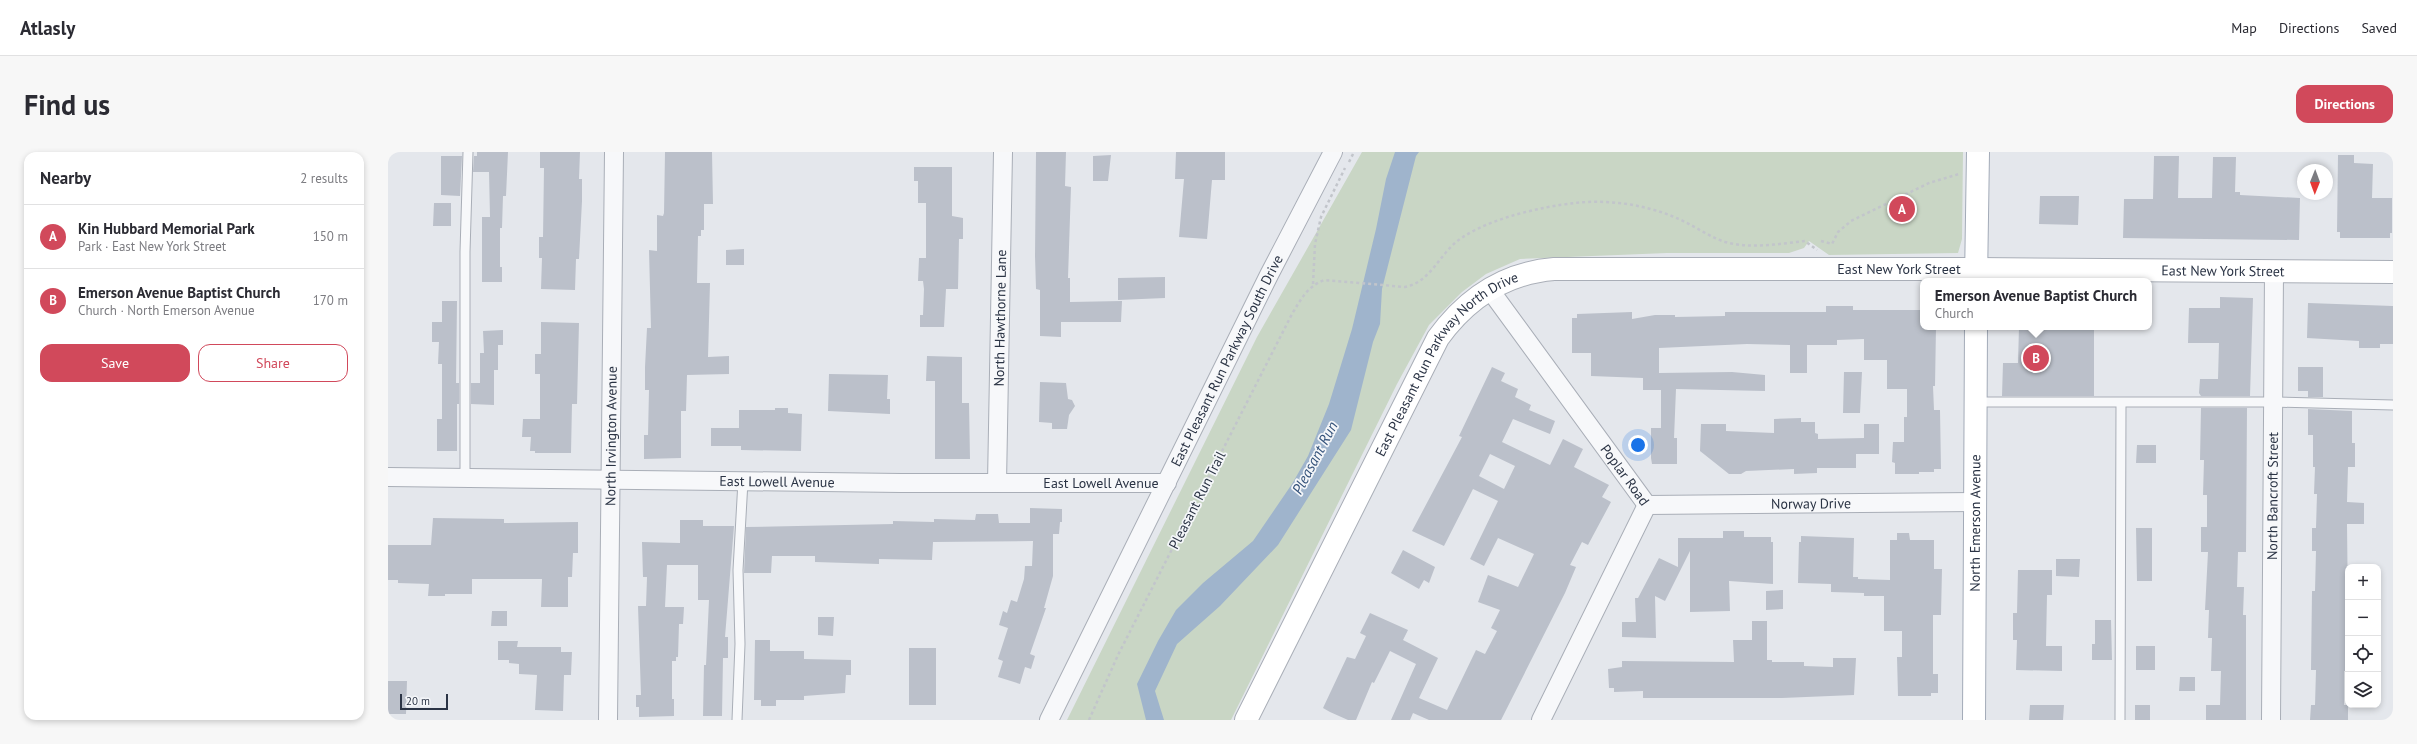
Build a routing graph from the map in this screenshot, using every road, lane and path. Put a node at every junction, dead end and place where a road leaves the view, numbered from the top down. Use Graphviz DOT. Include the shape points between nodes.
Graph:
graph roads {
  1 [pos="468,152"];
  2 [pos="614,152"];
  3 [pos="1003,152"];
  4 [pos="1333,152"];
  5 [pos="1354,152"];
  6 [pos="1980,154"];
  7 [pos="1963,173"];
  8 [pos="1806,241"];
  9 [pos="1821,241"];
  10 [pos="1812,269"];
  11 [pos="2274,272"];
  12 [pos="2393,272"];
  13 [pos="1976,275"];
  14 [pos="1314,284"];
  15 [pos="1490,290"];
  16 [pos="1976,330"];
  17 [pos="1976,402"];
  18 [pos="2121,402"];
  19 [pos="2273,402"];
  20 [pos="2393,405"];
  21 [pos="388,477"];
  22 [pos="465,478"];
  23 [pos="610,480"];
  24 [pos="743,481"];
  25 [pos="997,483"];
  26 [pos="1167,483"];
  27 [pos="1975,502"];
  28 [pos="1647,505"];
  29 [pos="608,720"];
  30 [pos="737,720"];
  31 [pos="1049,720"];
  32 [pos="1090,720"];
  33 [pos="1246,720"];
  34 [pos="1541,720"];
  35 [pos="1974,720"];
  36 [pos="2120,720"];
  37 [pos="2271,720"];
  1 -- 22 [label="lane" via="465,252"];
  2 -- 23 [label="street, North Irvington Avenue"];
  3 -- 25 [label="street, North Hawthorne Lane"];
  4 -- 26 [label="street, East Pleasant Run Parkway South Drive"];
  5 -- 14 [label="path" via="1321,218 1315,244"];
  6 -- 13 [label="main road"];
  7 -- 9 [label="path" via="1942,177 1851,221 1838,232 1832,244"];
  8 -- 14 [label="path" via="1776,245 1740,245 1723,241 1665,214 1624,204 1576,203 1535,210 1490,224 1462,237 1442,256 1423,280 1405,286 1324,280"];
  10 -- 13 [label="main road, East New York Street"];
  10 -- 15 [label="main road, East Pleasant Run Parkway North Drive" via="1554,269 1520,274"];
  11 -- 12 [label="main road, East New York Street"];
  11 -- 13 [label="main road, East New York Street"];
  11 -- 19 [label="street, North Bancroft Street"];
  14 -- 32 [label="path, Pleasant Run Trail" via="1292,314 1118,655"];
  15 -- 28 [label="street, Poplar Road"];
  15 -- 33 [label="main road, East Pleasant Run Parkway North Drive" via="1452,320 1435,343"];
  16 -- 17 [label="main road, North Emerson Avenue"];
  17 -- 18 [label="lane"];
  17 -- 27 [label="main road, North Emerson Avenue"];
  18 -- 19 [label="lane"];
  18 -- 36 [label="lane"];
  19 -- 20 [label="lane"];
  19 -- 37 [label="street, North Bancroft Street"];
  21 -- 22 [label="street, East Lowell Avenue"];
  22 -- 23 [label="street, East Lowell Avenue"];
  23 -- 24 [label="street, East Lowell Avenue"];
  23 -- 29 [label="street, North Irvington Avenue"];
  24 -- 25 [label="street, East Lowell Avenue"];
  24 -- 30 [label="lane" via="738,570 740,644"];
  25 -- 26 [label="street, East Lowell Avenue"];
  26 -- 31 [label="street, East Pleasant Run Parkway South Drive"];
  27 -- 28 [label="street, Norway Drive"];
  27 -- 35 [label="main road, North Emerson Avenue"];
  28 -- 34 [label="street, Poplar Road"];
}
